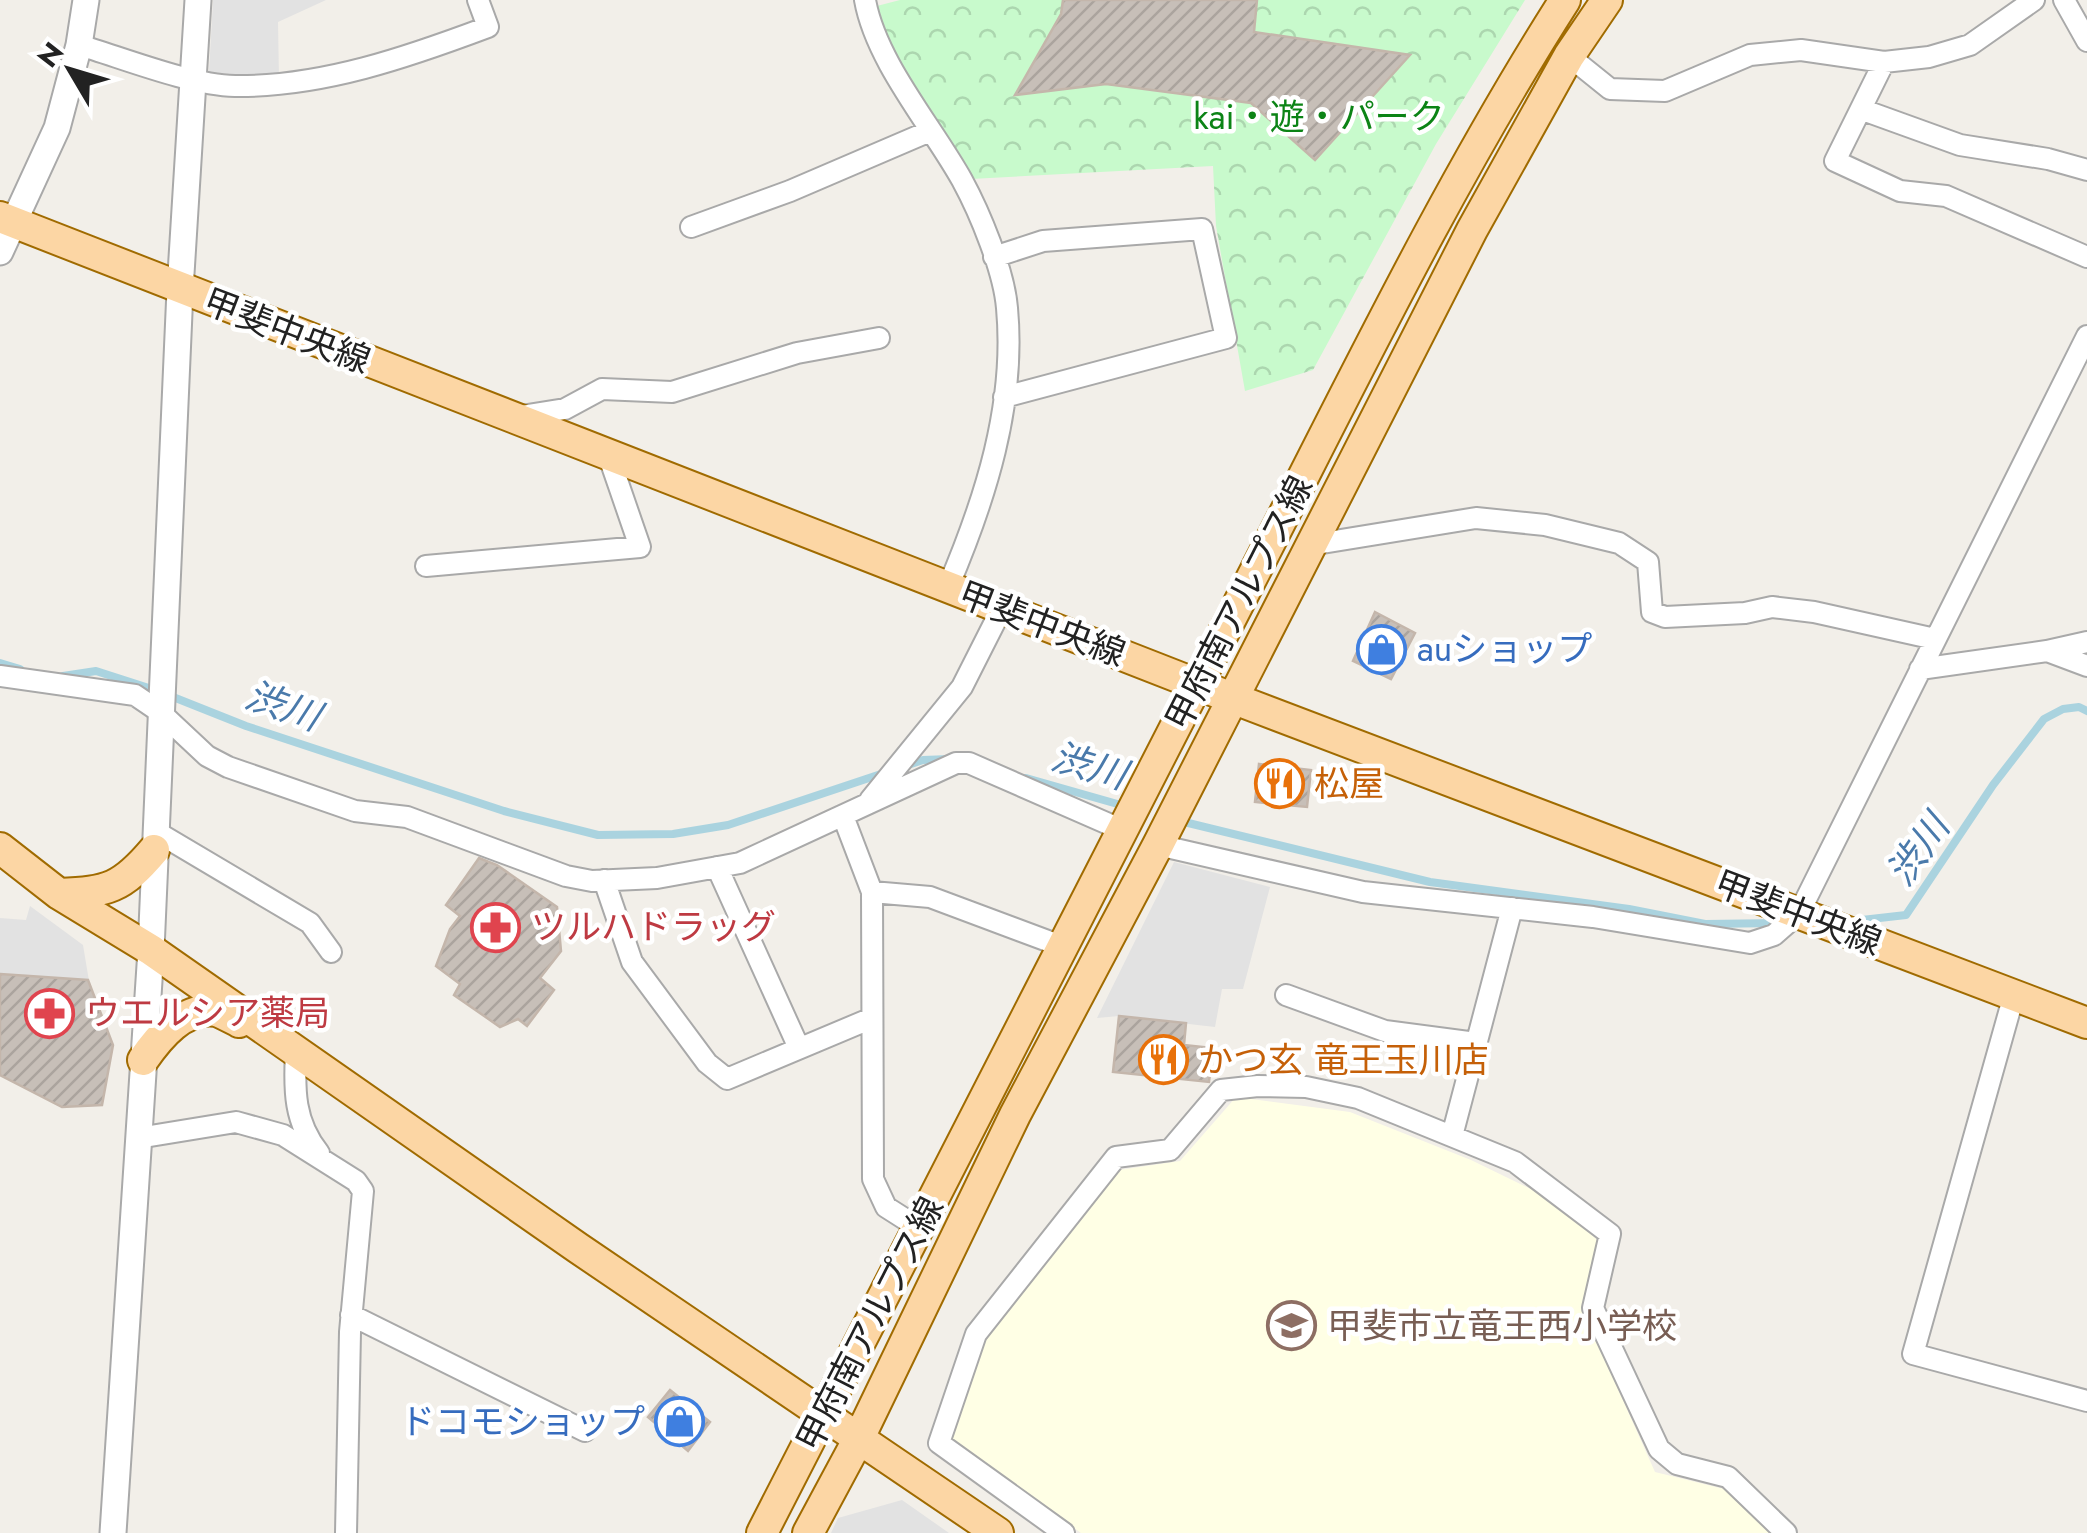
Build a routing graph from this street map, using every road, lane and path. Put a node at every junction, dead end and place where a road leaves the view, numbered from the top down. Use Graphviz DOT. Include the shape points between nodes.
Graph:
graph roads {
  1 [pos="86,0"];
  2 [pos="198,0"];
  3 [pos="478,0"];
  4 [pos="864,0"];
  5 [pos="1565,0"];
  6 [pos="1606,0"];
  7 [pos="2034,0"];
  8 [pos="2074,11"];
  9 [pos="2087,41"];
  10 [pos="78,46"];
  11 [pos="1569,56"];
  12 [pos="1884,62"];
  13 [pos="194,78"];
  14 [pos="1863,110"];
  15 [pos="930,131"];
  16 [pos="2087,170"];
  17 [pos="6,220"];
  18 [pos="691,228"];
  19 [pos="0,252"];
  20 [pos="2087,257"];
  21 [pos="994,258"];
  22 [pos="180,290"];
  23 [pos="2087,336"];
  24 [pos="879,338"];
  25 [pos="1004,397"];
  26 [pos="508,418"];
  27 [pos="609,456"];
  28 [pos="1310,545"];
  29 [pos="426,566"];
  30 [pos="948,588"];
  31 [pos="1002,608"];
  32 [pos="1936,639"];
  33 [pos="2087,642"];
  34 [pos="2048,651"];
  35 [pos="2087,666"];
  36 [pos="1920,670"];
  37 [pos="0,676"];
  38 [pos="1197,684"];
  39 [pos="1232,698"];
  40 [pos="160,712"];
  41 [pos="865,806"];
  42 [pos="843,816"];
  43 [pos="1120,829"];
  44 [pos="154,841"];
  45 [pos="1158,846"];
  46 [pos="0,848"];
  47 [pos="716,867"];
  48 [pos="604,880"];
  49 [pos="872,892"];
  50 [pos="59,894"];
  51 [pos="1512,908"];
  52 [pos="1799,913"];
  53 [pos="1064,946"];
  54 [pos="151,950"];
  55 [pos="331,952"];
  56 [pos="1286,995"];
  57 [pos="2014,995"];
  58 [pos="872,1018"];
  59 [pos="2087,1023"];
  60 [pos="1476,1043"];
  61 [pos="285,1044"];
  62 [pos="799,1048"];
  63 [pos="143,1060"];
  64 [pos="1452,1136"];
  65 [pos="138,1138"];
  66 [pos="326,1162"];
  67 [pos="919,1228"];
  68 [pos="351,1315"];
  69 [pos="2087,1400"];
  70 [pos="823,1415"];
  71 [pos="586,1431"];
  72 [pos="858,1440"];
  73 [pos="113,1533"];
  74 [pos="346,1533"];
  75 [pos="762,1533"];
  76 [pos="808,1533"];
  77 [pos="998,1533"];
  78 [pos="1064,1533"];
  79 [pos="1786,1533"];
  1 -- 10 [label="street"];
  2 -- 13 [label="street"];
  3 -- 13 [label="street" via="488,27 397,62 233,86"];
  4 -- 15 [label="street"];
  5 -- 38 [label="main road, 甲府南アルプス線" via="1435,223"];
  6 -- 11 [label="main road, 甲府南アルプス線"];
  7 -- 12 [label="street" via="1970,45"];
  8 -- 9 [label="street"];
  10 -- 13 [label="street"];
  10 -- 17 [label="street" via="57,128"];
  11 -- 12 [label="street" via="1610,89 1666,91 1750,55 1801,50"];
  11 -- 28 [label="main road, 甲府南アルプス線"];
  12 -- 14 [label="street"];
  13 -- 22 [label="street"];
  14 -- 16 [label="street" via="1960,145"];
  14 -- 20 [label="street" via="1835,161 1900,191 1946,196"];
  15 -- 18 [label="street"];
  15 -- 21 [label="street" via="962,180"];
  17 -- 19 [label="street"];
  17 -- 22 [label="main road, 甲斐中央線"];
  21 -- 25 [label="street" via="1007,304"];
  21 -- 25 [label="street" via="1043,241 1202,229 1226,338"];
  22 -- 26 [label="main road, 甲斐中央線"];
  22 -- 40 [label="street"];
  23 -- 32 [label="street"];
  24 -- 26 [label="street" via="797,354 672,392 602,389 564,409"];
  25 -- 30 [label="street" via="974,526"];
  26 -- 27 [label="main road, 甲斐中央線"];
  27 -- 29 [label="street" via="640,548"];
  27 -- 30 [label="main road, 甲斐中央線"];
  28 -- 32 [label="street" via="1476,518 1545,525 1619,543 1648,562 1652,612 1665,617 1772,607"];
  28 -- 39 [label="main road, 甲府南アルプス線"];
  30 -- 31 [label="main road, 甲斐中央線"];
  31 -- 38 [label="main road, 甲斐中央線"];
  31 -- 41 [label="street" via="962,687"];
  32 -- 36 [label="street"];
  33 -- 34 [label="street"];
  34 -- 35 [label="street"];
  34 -- 36 [label="street"];
  36 -- 52 [label="street"];
  37 -- 40 [label="street" via="136,695"];
  38 -- 39 [label="main road, 甲斐中央線"];
  38 -- 43 [label="main road, 甲府南アルプス線"];
  39 -- 45 [label="main road, 甲府南アルプス線"];
  39 -- 52 [label="main road, 甲斐中央線"];
  40 -- 44 [label="street"];
  40 -- 48 [label="street" via="228,768 355,811 408,818 566,876"];
  41 -- 42 [label="street"];
  41 -- 43 [label="street" via="969,763"];
  42 -- 47 [label="street" via="740,863"];
  42 -- 49 [label="street"];
  43 -- 53 [label="main road, 甲府南アルプス線"];
  44 -- 50 [label="main road" via="131,878 96,893"];
  44 -- 54 [label="street"];
  44 -- 55 [label="street" via="310,923"];
  45 -- 51 [label="street" via="1363,892"];
  45 -- 72 [label="main road, 甲府南アルプス線" via="1015,1115"];
  46 -- 50 [label="main road"];
  47 -- 48 [label="street"];
  47 -- 62 [label="street"];
  48 -- 62 [label="street" via="632,962 707,1063 727,1078"];
  49 -- 53 [label="street" via="930,897"];
  49 -- 58 [label="street"];
  50 -- 54 [label="main road"];
  51 -- 52 [label="street" via="1750,943 1774,935"];
  51 -- 60 [label="street"];
  52 -- 57 [label="main road, 甲斐中央線"];
  53 -- 67 [label="main road, 甲府南アルプス線"];
  54 -- 61 [label="main road"];
  54 -- 63 [label="street"];
  56 -- 60 [label="street" via="1385,1030"];
  57 -- 59 [label="main road, 甲斐中央線"];
  57 -- 69 [label="street" via="1912,1354"];
  58 -- 62 [label="street"];
  58 -- 67 [label="street" via="873,1179 886,1207"];
  60 -- 64 [label="street"];
  61 -- 63 [label="main road" via="215,1011 171,1026"];
  61 -- 66 [label="street" via="298,1114"];
  61 -- 70 [label="main road"];
  63 -- 65 [label="street"];
  64 -- 78 [label="street" via="1358,1098 1258,1086 1221,1090 1170,1150 1116,1157 976,1334 939,1443"];
  64 -- 79 [label="street" via="1515,1162 1610,1234 1593,1308 1659,1449 1677,1464 1728,1477"];
  65 -- 66 [label="street" via="236,1122 283,1135"];
  65 -- 73 [label="street"];
  66 -- 68 [label="street" via="363,1191"];
  67 -- 70 [label="main road, 甲府南アルプス線"];
  68 -- 71 [label="street"];
  68 -- 74 [label="street"];
  70 -- 72 [label="main road"];
  70 -- 75 [label="main road, 甲府南アルプス線"];
  72 -- 76 [label="main road, 甲府南アルプス線"];
  72 -- 77 [label="main road"];
}
